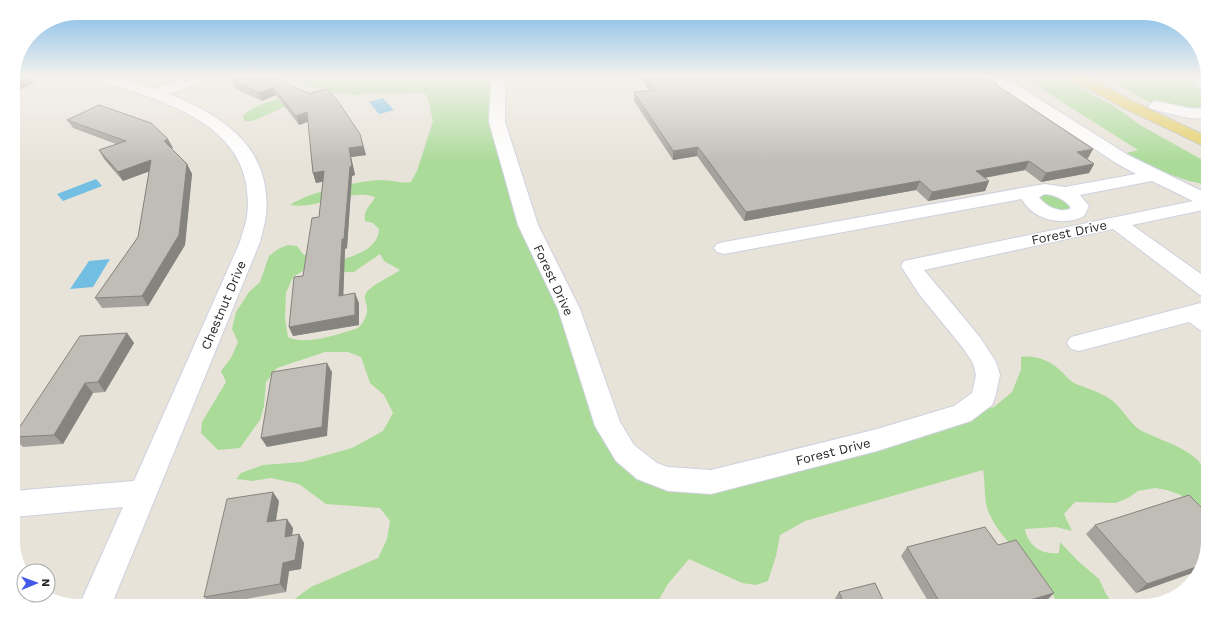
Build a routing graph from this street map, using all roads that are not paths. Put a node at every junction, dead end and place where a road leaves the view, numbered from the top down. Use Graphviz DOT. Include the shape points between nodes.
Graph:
graph roads {
  1 [pos="180,105"];
  2 [pos="497,105"];
  3 [pos="1038,105"];
  4 [pos="1129,105"];
  5 [pos="1156,106"];
  6 [pos="1201,114"];
  7 [pos="1201,132"];
  8 [pos="1201,140"];
  9 [pos="1153,176"];
  10 [pos="1032,192"];
  11 [pos="1064,193"];
  12 [pos="1201,199"];
  13 [pos="1201,204"];
  14 [pos="1079,222"];
  15 [pos="1116,222"];
  16 [pos="724,248"];
  17 [pos="1201,285"];
  18 [pos="1201,315"];
  19 [pos="1079,344"];
  20 [pos="143,493"];
  21 [pos="20,503"];
  22 [pos="98,599"];
  1 -- 20 [label="street, Chestnut Drive" via="219,125 245,152 256,184 257,213 250,242"];
  2 -- 14 [label="street, Forest Drive" via="497,122 528,225 568,309 608,426 631,459 647,471 668,479 710,482 877,440 962,414 983,398 988,376 984,362 911,266"];
  3 -- 9 [label="street"];
  4 -- 8 [label="main road"];
  5 -- 6 [label="street"];
  5 -- 7 [label="main road"];
  9 -- 11 [label="street"];
  9 -- 12 [label="street"];
  10 -- 11 [label="street" via="1045,189"];
  10 -- 14 [label="street" via="1030,200 1039,208"];
  10 -- 16 [label="street"];
  11 -- 14 [label="street" via="1080,206 1077,213"];
  13 -- 15 [label="street, Forest Drive"];
  14 -- 15 [label="street, Forest Drive"];
  15 -- 17 [label="street"];
  18 -- 19 [label="street"];
  20 -- 21 [label="street"];
  20 -- 22 [label="street, Chestnut Drive"];
}
